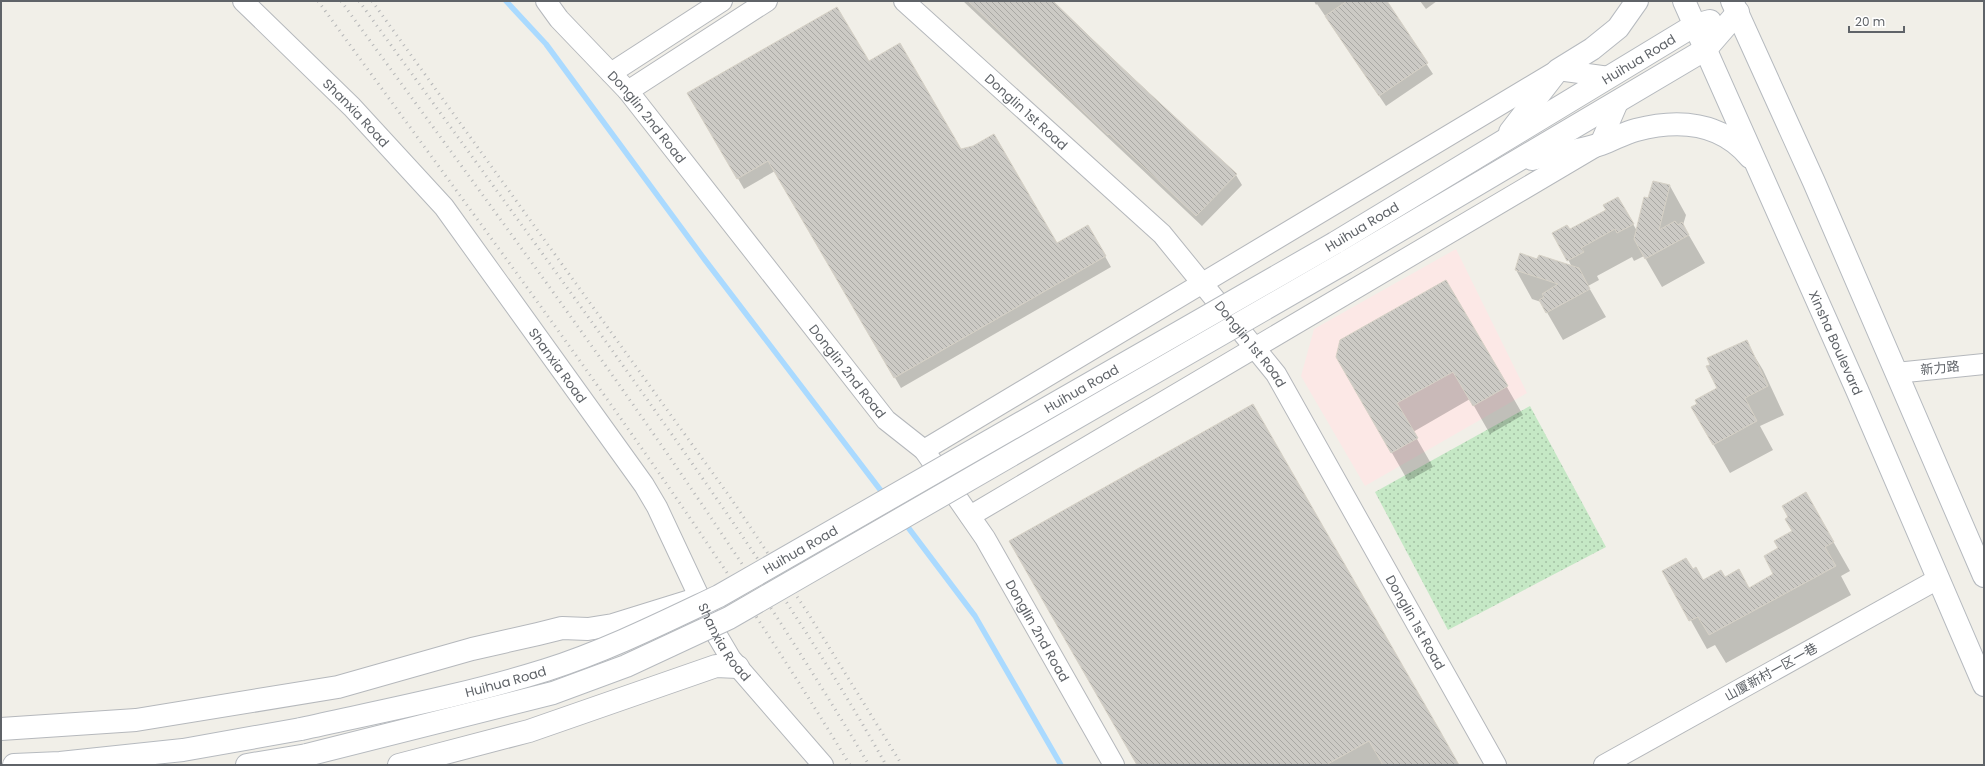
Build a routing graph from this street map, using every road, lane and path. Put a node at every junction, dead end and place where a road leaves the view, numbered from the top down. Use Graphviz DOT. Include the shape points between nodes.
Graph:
graph roads {
  1 [pos="243,1"];
  2 [pos="546,1"];
  3 [pos="722,1"];
  4 [pos="767,1"];
  5 [pos="904,1"];
  6 [pos="1637,1"];
  7 [pos="1684,1"];
  8 [pos="1735,7"];
  9 [pos="1695,25"];
  10 [pos="1706,49"];
  11 [pos="1558,70"];
  12 [pos="611,73"];
  13 [pos="1609,77"];
  14 [pos="628,91"];
  15 [pos="1620,100"];
  16 [pos="1502,142"];
  17 [pos="1600,144"];
  18 [pos="1514,163"];
  19 [pos="1758,166"];
  20 [pos="1202,283"];
  21 [pos="1255,348"];
  22 [pos="1984,364"];
  23 [pos="1896,373"];
  24 [pos="924,450"];
  25 [pos="970,516"];
  26 [pos="1984,576"];
  27 [pos="1938,579"];
  28 [pos="700,598"];
  29 [pos="738,667"];
  30 [pos="1984,686"];
  31 [pos="1,729"];
  32 [pos="14,765"];
  33 [pos="247,765"];
  34 [pos="399,765"];
  35 [pos="822,765"];
  36 [pos="1114,765"];
  37 [pos="1496,765"];
  38 [pos="1604,765"];
  1 -- 28 [label="street, Shanxia Road" via="352,107 444,207 644,485"];
  2 -- 12 [label="street, Donglin 2nd Road" via="559,19"];
  3 -- 12 [label="street"];
  4 -- 14 [label="street"];
  5 -- 20 [label="street, Donglin 1st Road" via="1162,234"];
  6 -- 11 [label="main road" via="1618,28 1592,50"];
  7 -- 9 [label="main road, Xinsha Boulevard"];
  8 -- 9 [label="main road, Huihua Road"];
  8 -- 10 [label="main road, Huihua Road"];
  8 -- 23 [label="main road"];
  9 -- 10 [label="main road, Xinsha Boulevard"];
  9 -- 13 [label="main road, Huihua Road"];
  10 -- 15 [label="main road, Huihua Road"];
  10 -- 19 [label="main road, Xinsha Boulevard"];
  11 -- 13 [label="street"];
  11 -- 16 [label="main road"];
  11 -- 20 [label="street"];
  12 -- 14 [label="street, Donglin 2nd Road"];
  13 -- 16 [label="main road, Huihua Road"];
  14 -- 24 [label="street, Donglin 2nd Road" via="886,420"];
  15 -- 17 [label="street"];
  15 -- 18 [label="main road, Huihua Road"];
  16 -- 32 [label="main road, Huihua Road, bridge" via="1335,243 719,596 623,642 538,672 301,729 184,750 60,763"];
  17 -- 18 [label="main road"];
  17 -- 19 [label="main road" via="1634,131 1666,124 1697,125 1721,133 1742,147"];
  17 -- 21 [label="street"];
  18 -- 33 [label="main road, Huihua Road, bridge" via="729,618 626,666 552,692 307,754"];
  19 -- 27 [label="main road, Xinsha Boulevard"];
  20 -- 21 [label="street, Donglin 1st Road"];
  20 -- 24 [label="street"];
  21 -- 25 [label="street"];
  21 -- 37 [label="street, Donglin 1st Road" via="1276,374"];
  22 -- 23 [label="street, 新力路"];
  23 -- 26 [label="main road"];
  24 -- 25 [label="street, Donglin 2nd Road"];
  25 -- 36 [label="street, Donglin 2nd Road" via="1032,619"];
  27 -- 30 [label="main road, Xinsha Boulevard"];
  27 -- 38 [label="street, 山厦新村一区一巷"];
  28 -- 29 [label="street, Shanxia Road" via="718,637"];
  28 -- 31 [label="main road" via="614,625 588,629 562,628 472,649 338,687 136,720"];
  29 -- 34 [label="main road" via="716,666 529,731"];
  29 -- 35 [label="street, Shanxia Road"];
}
